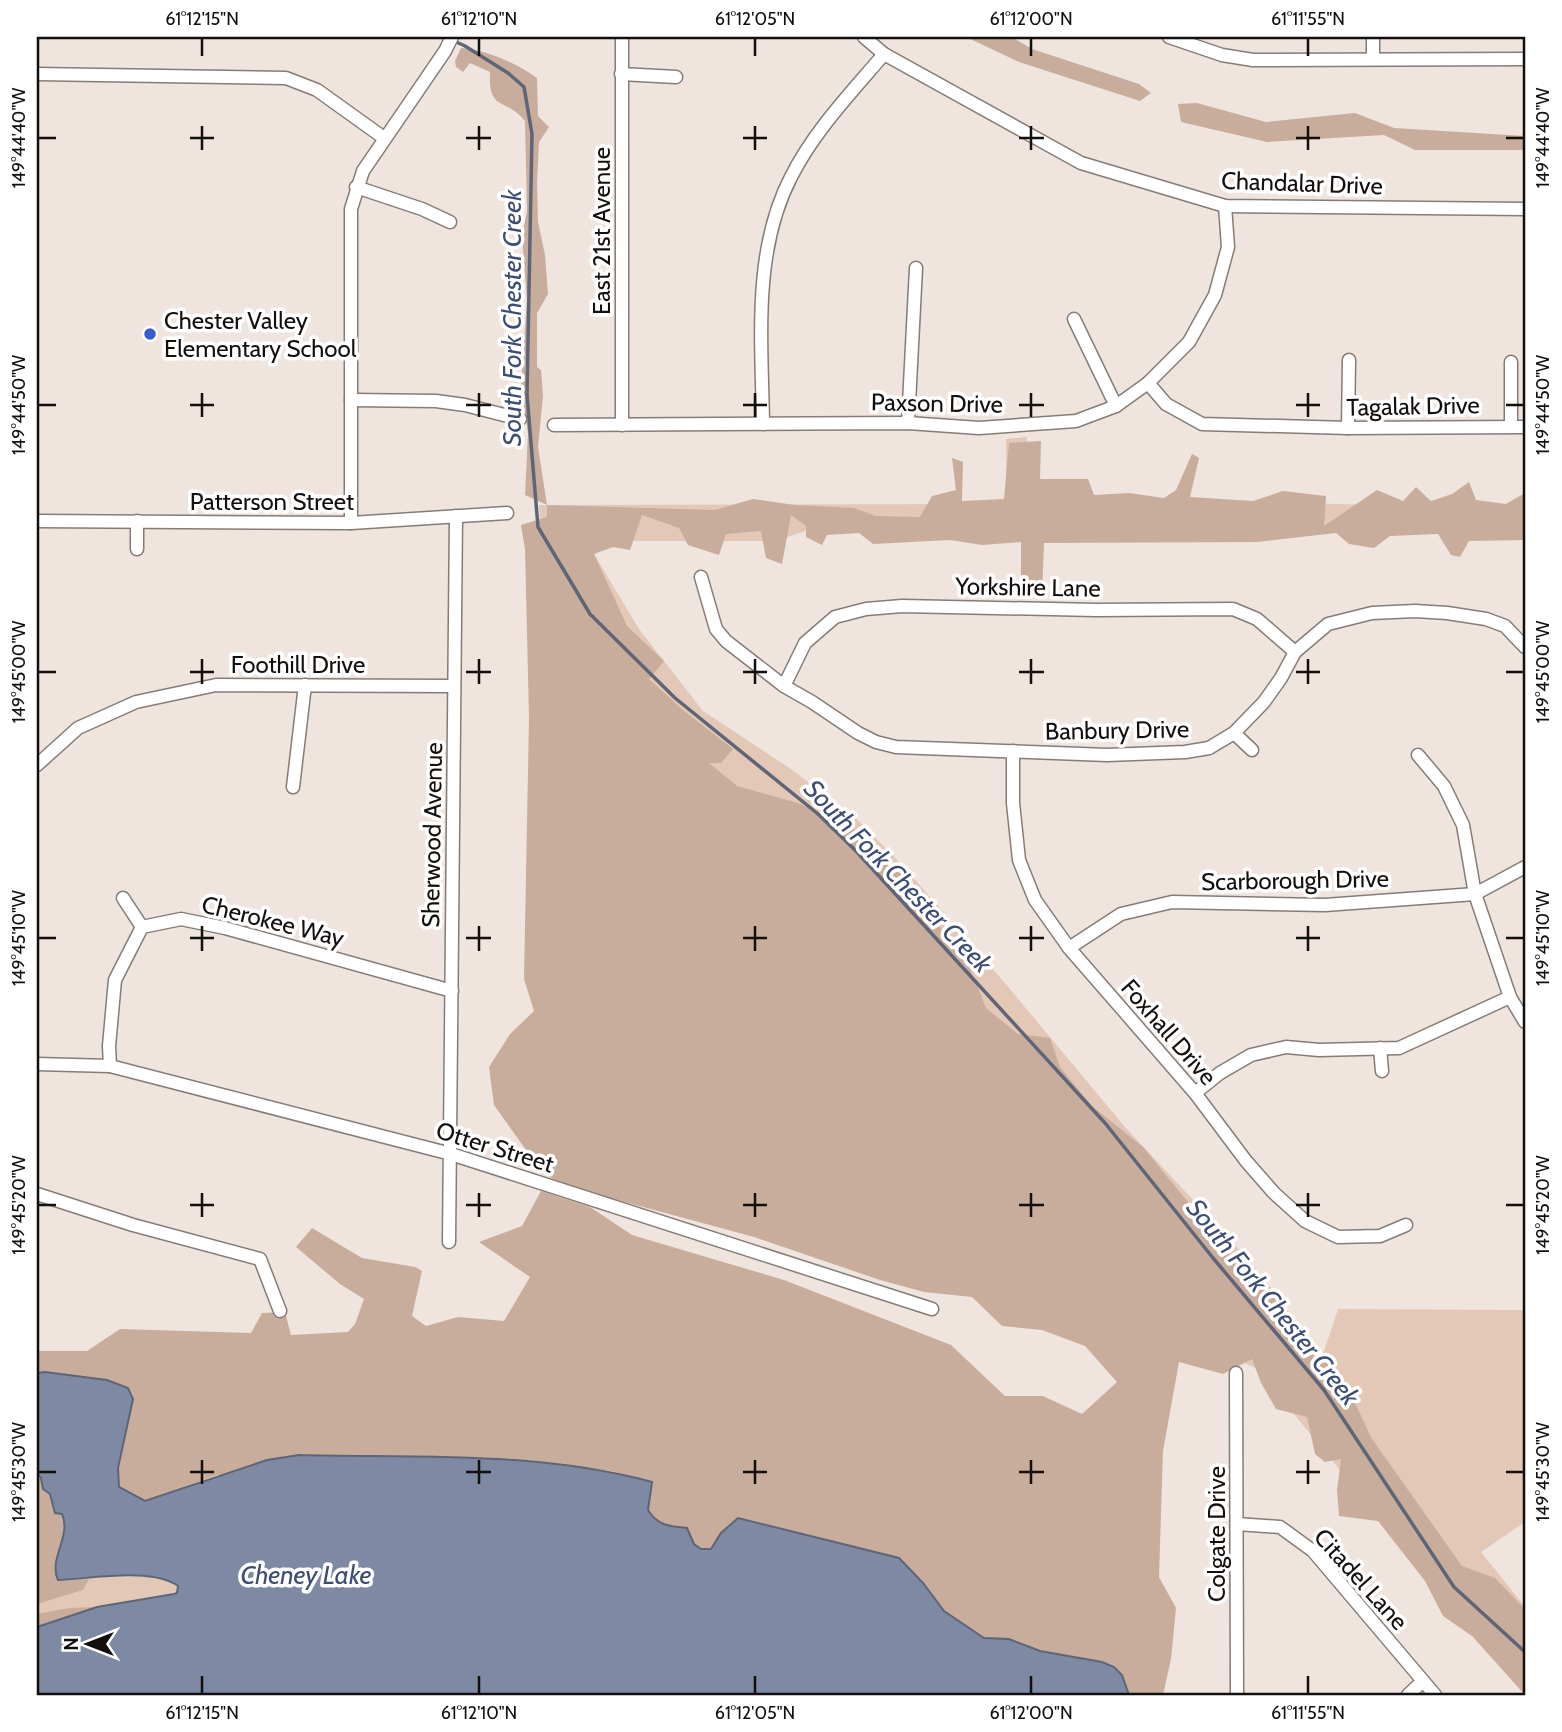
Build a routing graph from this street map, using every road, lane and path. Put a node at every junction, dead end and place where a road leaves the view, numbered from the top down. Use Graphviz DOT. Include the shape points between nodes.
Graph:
graph roads {
  1 [pos="452,37"];
  2 [pos="622,37"];
  3 [pos="864,37"];
  4 [pos="1169,37"];
  5 [pos="1373,37"];
  6 [pos="884,54"];
  7 [pos="1373,58"];
  8 [pos="1525,59"];
  9 [pos="37,74"];
  10 [pos="621,74"];
  11 [pos="676,77"];
  12 [pos="384,138"];
  13 [pos="356,187"];
  14 [pos="1225,206"];
  15 [pos="1525,209"];
  16 [pos="450,222"];
  17 [pos="916,268"];
  18 [pos="1074,319"];
  19 [pos="1349,360"];
  20 [pos="1511,362"];
  21 [pos="1148,383"];
  22 [pos="351,400"];
  23 [pos="1116,406"];
  24 [pos="520,419"];
  25 [pos="908,423"];
  26 [pos="763,424"];
  27 [pos="554,425"];
  28 [pos="622,425"];
  29 [pos="1511,426"];
  30 [pos="1525,427"];
  31 [pos="1348,428"];
  32 [pos="507,513"];
  33 [pos="456,516"];
  34 [pos="37,521"];
  35 [pos="137,521"];
  36 [pos="351,523"];
  37 [pos="137,549"];
  38 [pos="701,577"];
  39 [pos="1523,638"];
  40 [pos="1296,652"];
  41 [pos="305,685"];
  42 [pos="454,686"];
  43 [pos="784,686"];
  44 [pos="1234,733"];
  45 [pos="1252,750"];
  46 [pos="1013,751"];
  47 [pos="1419,755"];
  48 [pos="37,765"];
  49 [pos="293,787"];
  50 [pos="1525,867"];
  51 [pos="1475,894"];
  52 [pos="123,898"];
  53 [pos="142,927"];
  54 [pos="1069,948"];
  55 [pos="452,991"];
  56 [pos="1510,997"];
  57 [pos="1525,1022"];
  58 [pos="1380,1048"];
  59 [pos="37,1064"];
  60 [pos="110,1066"];
  61 [pos="1382,1071"];
  62 [pos="1195,1093"];
  63 [pos="451,1153"];
  64 [pos="37,1194"];
  65 [pos="1406,1225"];
  66 [pos="449,1242"];
  67 [pos="932,1309"];
  68 [pos="280,1311"];
  69 [pos="1236,1373"];
  70 [pos="1237,1524"];
  71 [pos="1423,1681"];
  72 [pos="1237,1695"];
  73 [pos="1408,1695"];
  74 [pos="1435,1695"];
  1 -- 12 [label="street"];
  2 -- 10 [label="street, East 21st Avenue"];
  3 -- 6 [label="street, Chandalar Drive"];
  4 -- 7 [label="street" via="1253,60"];
  5 -- 7 [label="street"];
  6 -- 14 [label="street, Chandalar Drive" via="1081,163"];
  6 -- 26 [label="street" via="803,155 776,216 762,297"];
  7 -- 8 [label="street"];
  9 -- 12 [label="street" via="286,78 317,90"];
  10 -- 11 [label="street"];
  10 -- 28 [label="street, East 21st Avenue"];
  12 -- 13 [label="street"];
  13 -- 16 [label="street"];
  13 -- 22 [label="street" via="350,229"];
  14 -- 15 [label="street, Chandalar Drive"];
  14 -- 21 [label="street, Paxson Drive" via="1228,247 1215,295 1189,342"];
  17 -- 25 [label="street"];
  18 -- 23 [label="street"];
  19 -- 31 [label="street"];
  20 -- 29 [label="street"];
  21 -- 23 [label="street, Paxson Drive"];
  21 -- 31 [label="street, Tagalak Drive" via="1166,404 1202,424"];
  22 -- 24 [label="street" via="436,401"];
  22 -- 36 [label="street"];
  23 -- 25 [label="street, Paxson Drive" via="1076,421 979,428"];
  25 -- 26 [label="street, Paxson Drive"];
  26 -- 28 [label="street, Paxson Drive"];
  27 -- 28 [label="street, Paxson Drive"];
  29 -- 30 [label="street, Tagalak Drive"];
  29 -- 31 [label="street, Tagalak Drive"];
  32 -- 33 [label="street, Patterson Street"];
  33 -- 36 [label="street, Patterson Street"];
  33 -- 42 [label="street, Sherwood Avenue"];
  34 -- 35 [label="street, Patterson Street"];
  35 -- 36 [label="street, Patterson Street"];
  35 -- 37 [label="street"];
  38 -- 43 [label="street, Banbury Drive" via="716,629"];
  39 -- 40 [label="street, Banbury Drive" via="1486,619 1415,611 1328,624"];
  40 -- 43 [label="street, Yorkshire Lane" via="1258,619 1233,609 902,606 835,617 805,643"];
  40 -- 44 [label="street, Banbury Drive" via="1264,702"];
  41 -- 42 [label="street, Foothill Drive"];
  41 -- 48 [label="street, Foothill Drive" via="216,685 136,702 78,728"];
  41 -- 49 [label="street"];
  42 -- 55 [label="street, Sherwood Avenue"];
  43 -- 46 [label="street, Banbury Drive" via="876,742 897,747"];
  44 -- 45 [label="street"];
  44 -- 46 [label="street, Banbury Drive" via="1209,748 1185,752"];
  46 -- 54 [label="street, Foxhall Drive" via="1019,860 1035,900"];
  47 -- 51 [label="street" via="1444,786 1463,825"];
  50 -- 51 [label="street, Scarborough Drive"];
  51 -- 54 [label="street, Scarborough Drive" via="1325,905 1171,902 1121,914"];
  51 -- 56 [label="street"];
  52 -- 53 [label="street"];
  53 -- 55 [label="street, Cherokee Way" via="181,919 225,928"];
  53 -- 60 [label="street" via="115,981"];
  54 -- 62 [label="street, Foxhall Drive"];
  55 -- 63 [label="street, Sherwood Avenue"];
  56 -- 57 [label="street"];
  56 -- 58 [label="street" via="1399,1048"];
  58 -- 61 [label="street"];
  58 -- 62 [label="street" via="1286,1047 1251,1055"];
  59 -- 60 [label="street, Otter Street"];
  60 -- 63 [label="street, Otter Street"];
  62 -- 65 [label="street, Foxhall Drive" via="1253,1169 1305,1222 1338,1237 1380,1236"];
  63 -- 66 [label="street, Sherwood Avenue"];
  63 -- 67 [label="street, Otter Street"];
  64 -- 68 [label="street" via="260,1259"];
  69 -- 70 [label="street, Colgate Drive"];
  70 -- 71 [label="street, Citadel Lane" via="1280,1527 1313,1551"];
  70 -- 72 [label="street, Colgate Drive"];
  71 -- 73 [label="street"];
  71 -- 74 [label="street, Citadel Lane"];
}
